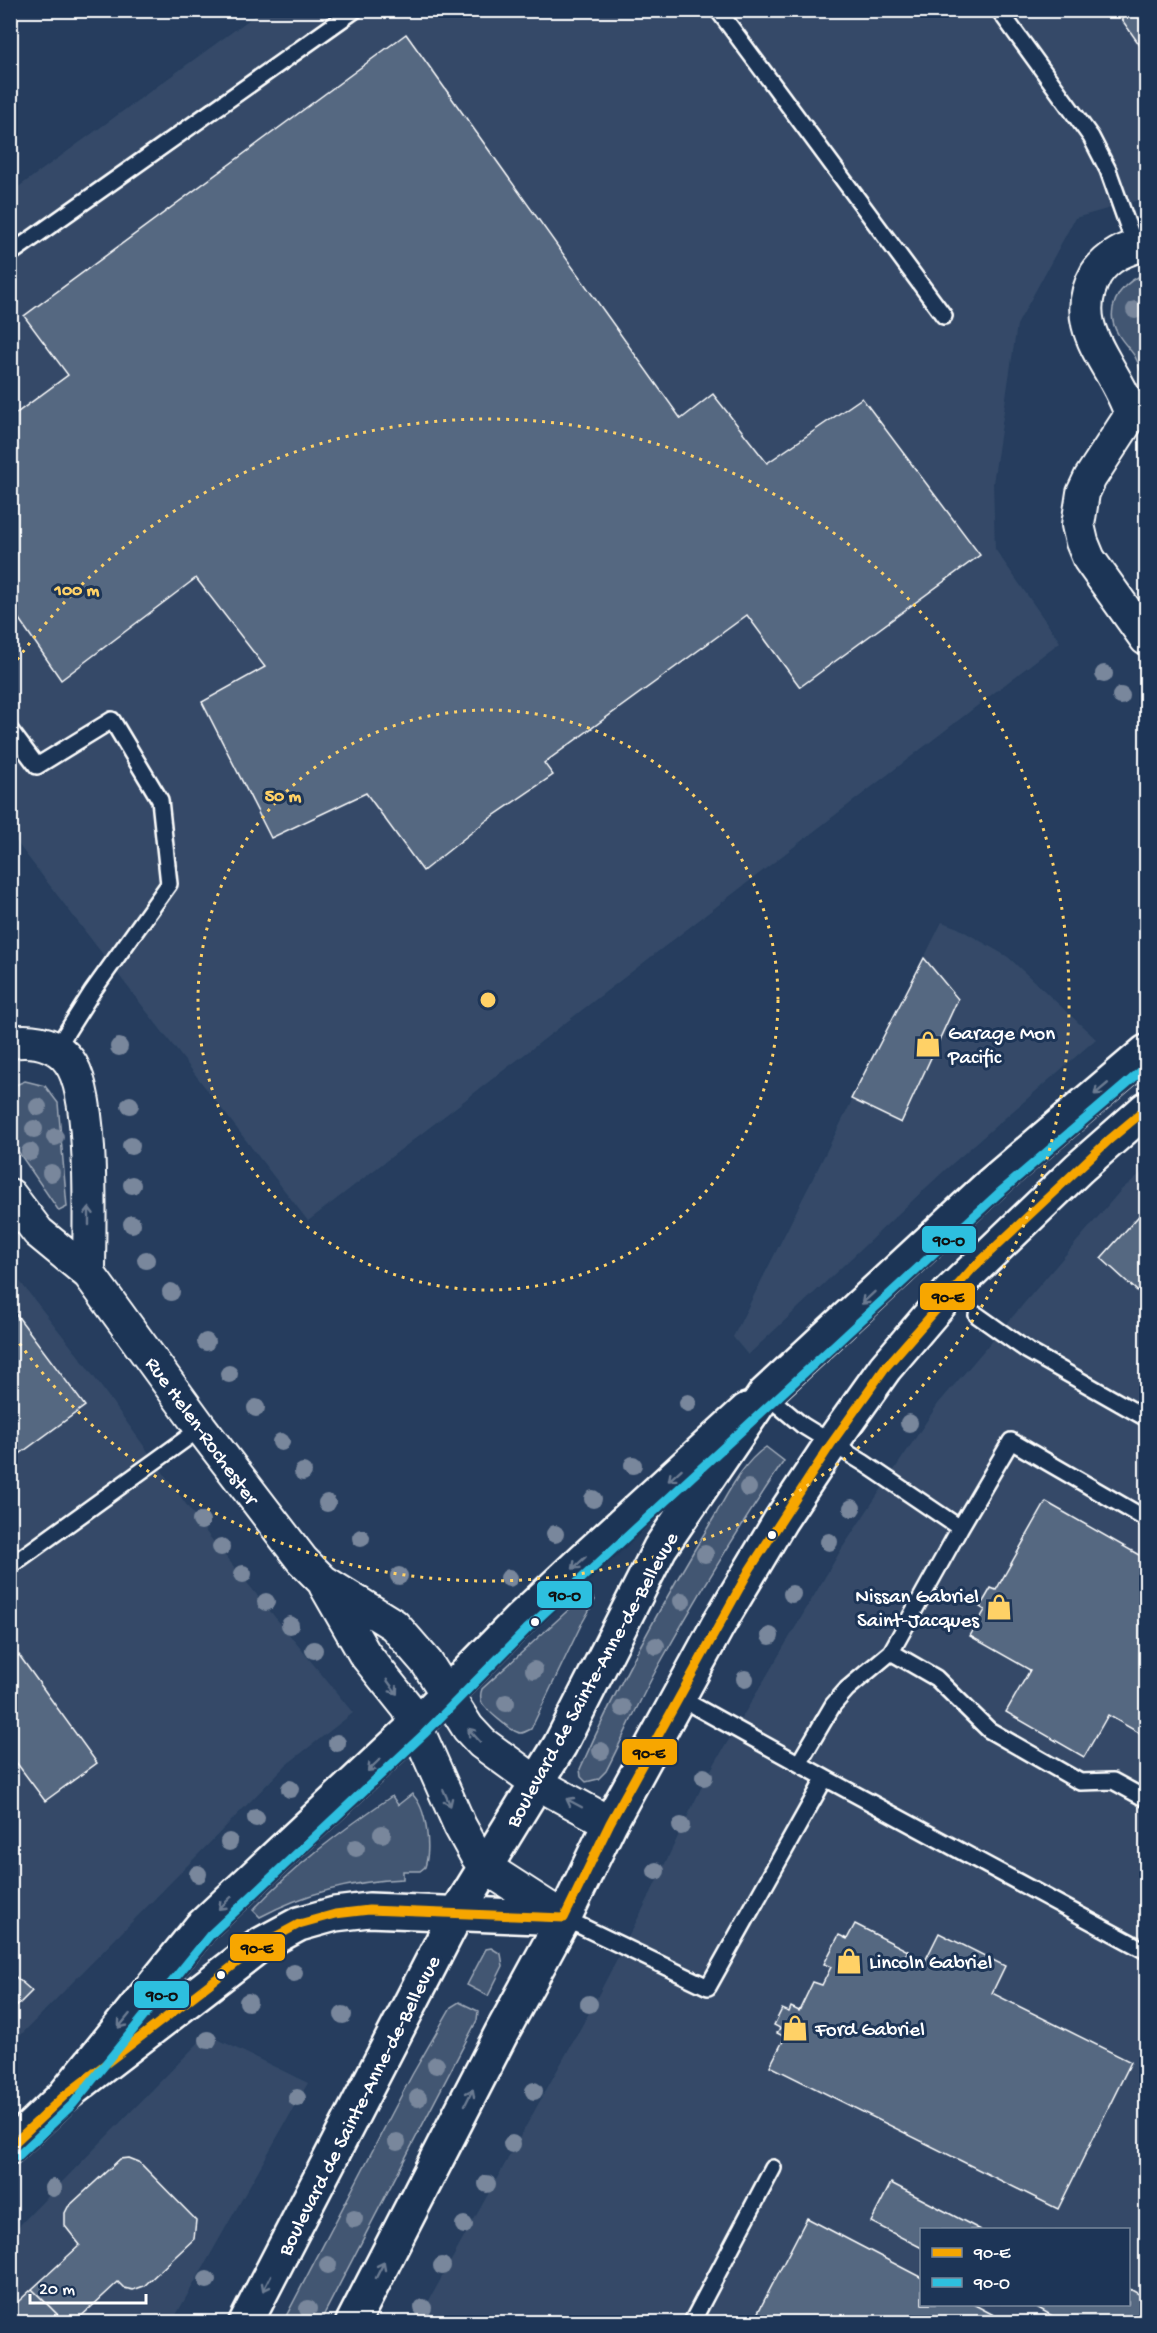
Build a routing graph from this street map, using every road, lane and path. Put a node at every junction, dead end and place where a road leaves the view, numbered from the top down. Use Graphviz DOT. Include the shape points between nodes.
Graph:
graph roads {
  1 [pos="355,10"];
  2 [pos="718,10"];
  3 [pos="999,10"];
  4 [pos="1141,245"];
  5 [pos="10,254"];
  6 [pos="944,316"];
  7 [pos="1139,411"];
  8 [pos="1146,639"];
  9 [pos="10,730"];
  10 [pos="10,1042"];
  11 [pos="56,1049"];
  12 [pos="1146,1052"];
  13 [pos="1146,1109"];
  14 [pos="10,1195"];
  15 [pos="89,1274"];
  16 [pos="977,1316"];
  17 [pos="765,1394"];
  18 [pos="1146,1419"];
  19 [pos="201,1428"];
  20 [pos="831,1444"];
  21 [pos="1146,1519"];
  22 [pos="960,1528"];
  23 [pos="10,1566"];
  24 [pos="323,1581"];
  25 [pos="891,1652"];
  26 [pos="447,1694"];
  27 [pos="678,1697"];
  28 [pos="416,1725"];
  29 [pos="799,1763"];
  30 [pos="825,1778"];
  31 [pos="537,1784"];
  32 [pos="1146,1799"];
  33 [pos="610,1823"];
  34 [pos="485,1867"];
  35 [pos="457,1913"];
  36 [pos="564,1918"];
  37 [pos="1146,1951"];
  38 [pos="64,2097"];
  39 [pos="10,2147"];
  40 [pos="773,2168"];
  41 [pos="246,2322"];
  42 [pos="353,2322"];
  43 [pos="692,2322"];
  1 -- 5 [label="lane"];
  2 -- 6 [label="lane"];
  3 -- 4 [label="lane" via="1101,154"];
  4 -- 7 [label="street" via="1116,254 1100,268 1089,287 1085,307 1096,347"];
  7 -- 8 [label="street" via="1090,478 1083,493 1078,525 1089,559"];
  9 -- 11 [label="lane" via="37,766 112,720 160,800 169,884"];
  10 -- 11 [label="street" via="39,1042"];
  15 -- 11 [label="street, one-way" via="90,1209 82,1088 68,1059"];
  12 -- 17 [label="main road, one-way" via="991,1184"];
  13 -- 20 [label="main road" via="949,1293 885,1368"];
  14 -- 15 [label="street, Rue Helen-Rochester" via="38,1232"];
  15 -- 19 [label="street, Rue Helen-Rochester"];
  16 -- 18 [label="lane" via="1028,1351"];
  17 -- 20 [label="lane"];
  17 -- 26 [label="main road, one-way" via="584,1559"];
  17 -- 31 [label="main road, Boulevard de Sainte-Anne-de-Bellevue" via="660,1548"];
  19 -- 23 [label="lane"];
  19 -- 24 [label="street, Rue Helen-Rochester" via="284,1539"];
  20 -- 22 [label="lane"];
  20 -- 27 [label="main road" via="750,1569"];
  21 -- 22 [label="lane" via="1011,1441"];
  22 -- 25 [label="lane"];
  24 -- 26 [label="street, Rue Helen-Rochester" via="394,1625 427,1663"];
  24 -- 28 [label="street, Rue Helen-Rochester, one-way" via="364,1653 408,1708"];
  25 -- 29 [label="lane" via="833,1705"];
  25 -- 32 [label="lane" via="936,1678 989,1730 1080,1782 1113,1781"];
  26 -- 28 [label="main road"];
  31 -- 26 [label="street, Rue Helen-Rochester, one-way" via="482,1743"];
  27 -- 29 [label="lane"];
  27 -- 33 [label="main road"];
  28 -- 34 [label="street, Rue Helen-Rochester, one-way" via="467,1841"];
  28 -- 38 [label="main road, one-way" via="201,1927"];
  29 -- 30 [label="lane"];
  30 -- 36 [label="lane" via="708,1987"];
  30 -- 37 [label="lane"];
  33 -- 31 [label="street, Rue Helen-Rochester, one-way"];
  31 -- 34 [label="main road, Boulevard de Sainte-Anne-de-Bellevue"];
  33 -- 36 [label="main road"];
  34 -- 35 [label="main road, Boulevard de Sainte-Anne-de-Bellevue"];
  34 -- 36 [label="street, Rue Helen-Rochester"];
  35 -- 36 [label="main road"];
  35 -- 38 [label="main road" via="354,1911 299,1923 260,1946"];
  35 -- 41 [label="main road, Boulevard de Sainte-Anne-de-Bellevue, one-way"];
  42 -- 36 [label="main road, one-way"];
  38 -- 39 [label="main road"];
  40 -- 43 [label="lane"];
}
